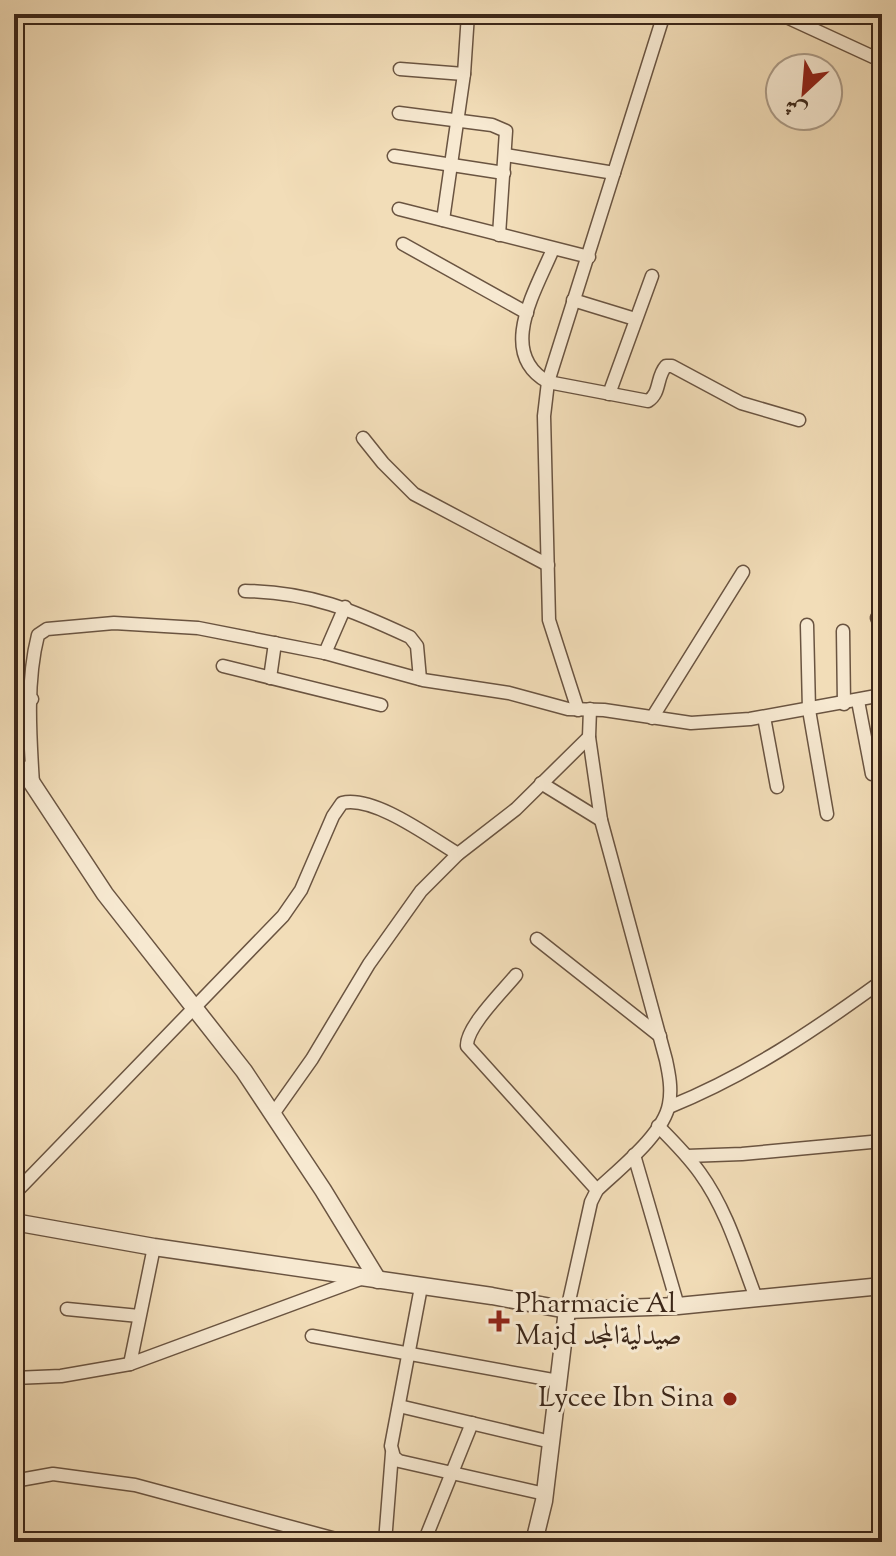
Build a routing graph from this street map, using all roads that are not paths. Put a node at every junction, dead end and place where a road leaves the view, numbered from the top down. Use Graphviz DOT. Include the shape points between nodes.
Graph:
graph roads {
  1 [pos="468,14"];
  2 [pos="664,14"];
  3 [pos="780,14"];
  4 [pos="882,61"];
  5 [pos="400,69"];
  6 [pos="464,74"];
  7 [pos="399,113"];
  8 [pos="458,119"];
  9 [pos="506,155"];
  10 [pos="394,156"];
  11 [pos="451,166"];
  12 [pos="504,173"];
  13 [pos="614,173"];
  14 [pos="399,209"];
  15 [pos="443,220"];
  16 [pos="499,235"];
  17 [pos="403,244"];
  18 [pos="553,249"];
  19 [pos="589,257"];
  20 [pos="652,276"];
  21 [pos="573,300"];
  22 [pos="527,313"];
  23 [pos="635,319"];
  24 [pos="548,382"];
  25 [pos="609,394"];
  26 [pos="799,420"];
  27 [pos="363,438"];
  28 [pos="548,565"];
  29 [pos="743,572"];
  30 [pos="245,591"];
  31 [pos="345,607"];
  32 [pos="807,625"];
  33 [pos="843,631"];
  34 [pos="275,643"];
  35 [pos="325,653"];
  36 [pos="223,666"];
  37 [pos="270,678"];
  38 [pos="420,679"];
  39 [pos="14,692"];
  40 [pos="882,695"];
  41 [pos="32,699"];
  42 [pos="858,701"];
  43 [pos="844,704"];
  44 [pos="381,705"];
  45 [pos="584,710"];
  46 [pos="809,710"];
  47 [pos="764,717"];
  48 [pos="652,718"];
  49 [pos="589,737"];
  50 [pos="14,762"];
  51 [pos="872,774"];
  52 [pos="541,783"];
  53 [pos="34,787"];
  54 [pos="777,787"];
  55 [pos="827,814"];
  56 [pos="601,820"];
  57 [pos="458,854"];
  58 [pos="537,939"];
  59 [pos="516,975"];
  60 [pos="882,981"];
  61 [pos="194,1006"];
  62 [pos="660,1036"];
  63 [pos="669,1107"];
  64 [pos="273,1114"];
  65 [pos="658,1126"];
  66 [pos="882,1141"];
  67 [pos="634,1155"];
  68 [pos="687,1156"];
  69 [pos="597,1190"];
  70 [pos="14,1194"];
  71 [pos="14,1222"];
  72 [pos="154,1247"];
  73 [pos="370,1279"];
  74 [pos="882,1286"];
  75 [pos="421,1287"];
  76 [pos="756,1298"];
  77 [pos="678,1306"];
  78 [pos="67,1309"];
  79 [pos="567,1310"];
  80 [pos="139,1316"];
  81 [pos="312,1336"];
  82 [pos="408,1352"];
  83 [pos="130,1364"];
  84 [pos="14,1378"];
  85 [pos="558,1381"];
  86 [pos="399,1406"];
  87 [pos="472,1423"];
  88 [pos="551,1442"];
  89 [pos="392,1453"];
  90 [pos="450,1471"];
  91 [pos="14,1481"];
  92 [pos="545,1494"];
  93 [pos="347,1542"];
  94 [pos="385,1542"];
  95 [pos="424,1542"];
  96 [pos="534,1542"];
  1 -- 6 [label="street"];
  2 -- 13 [label="street"];
  3 -- 4 [label="street"];
  5 -- 6 [label="street"];
  6 -- 8 [label="street"];
  7 -- 8 [label="street"];
  8 -- 9 [label="street" via="506,131"];
  8 -- 11 [label="street"];
  9 -- 12 [label="street"];
  9 -- 13 [label="street"];
  10 -- 11 [label="street"];
  11 -- 12 [label="street"];
  11 -- 15 [label="street"];
  12 -- 16 [label="street"];
  13 -- 19 [label="street"];
  14 -- 15 [label="street"];
  15 -- 16 [label="street"];
  16 -- 18 [label="street"];
  17 -- 22 [label="street"];
  18 -- 19 [label="street"];
  18 -- 22 [label="street"];
  19 -- 21 [label="street"];
  20 -- 23 [label="street"];
  21 -- 23 [label="street"];
  21 -- 24 [label="street"];
  22 -- 24 [label="street" via="522,350 530,369"];
  23 -- 25 [label="street"];
  24 -- 25 [label="street"];
  24 -- 28 [label="street"];
  25 -- 26 [label="street" via="652,400 662,371 672,366 741,403"];
  27 -- 28 [label="street" via="414,494"];
  28 -- 45 [label="street" via="549,620"];
  29 -- 48 [label="street"];
  30 -- 31 [label="street"];
  31 -- 35 [label="street"];
  31 -- 38 [label="street" via="415,641"];
  32 -- 46 [label="street"];
  33 -- 43 [label="street"];
  34 -- 35 [label="street"];
  34 -- 37 [label="street"];
  34 -- 41 [label="street" via="158,624 47,629 37,639"];
  35 -- 38 [label="street"];
  36 -- 37 [label="street"];
  37 -- 44 [label="street"];
  38 -- 45 [label="street"];
  39 -- 41 [label="street"];
  40 -- 42 [label="street"];
  41 -- 53 [label="street"];
  42 -- 43 [label="street"];
  42 -- 51 [label="street"];
  43 -- 46 [label="street"];
  45 -- 48 [label="street"];
  45 -- 49 [label="street"];
  46 -- 47 [label="street"];
  46 -- 55 [label="street"];
  47 -- 48 [label="street" via="706,723"];
  47 -- 54 [label="street"];
  49 -- 52 [label="street"];
  49 -- 56 [label="street"];
  50 -- 53 [label="street"];
  52 -- 56 [label="street"];
  52 -- 57 [label="street"];
  53 -- 61 [label="street" via="105,894"];
  56 -- 62 [label="street"];
  57 -- 61 [label="street" via="392,815 362,803 342,803 289,909"];
  57 -- 64 [label="street" via="406,911"];
  58 -- 62 [label="street"];
  59 -- 69 [label="street" via="474,1026 467,1046"];
  60 -- 63 [label="street" via="775,1056"];
  61 -- 64 [label="street"];
  61 -- 70 [label="street"];
  62 -- 63 [label="street" via="670,1081"];
  63 -- 65 [label="street"];
  64 -- 73 [label="street"];
  65 -- 67 [label="street"];
  65 -- 68 [label="street"];
  66 -- 68 [label="street"];
  67 -- 69 [label="street"];
  67 -- 77 [label="street"];
  68 -- 76 [label="street" via="728,1223"];
  69 -- 79 [label="street"];
  71 -- 72 [label="street"];
  72 -- 73 [label="street"];
  72 -- 80 [label="street"];
  73 -- 75 [label="street"];
  73 -- 83 [label="street"];
  74 -- 76 [label="street"];
  75 -- 79 [label="street"];
  75 -- 82 [label="street"];
  76 -- 77 [label="street"];
  77 -- 79 [label="street"];
  78 -- 80 [label="street"];
  79 -- 85 [label="street"];
  80 -- 83 [label="street"];
  81 -- 82 [label="street"];
  82 -- 85 [label="street"];
  82 -- 86 [label="street"];
  83 -- 84 [label="street"];
  85 -- 88 [label="street"];
  86 -- 87 [label="street"];
  86 -- 89 [label="street"];
  87 -- 88 [label="street"];
  87 -- 90 [label="street"];
  88 -- 92 [label="street"];
  89 -- 90 [label="street" via="399,1461"];
  89 -- 94 [label="street"];
  90 -- 92 [label="street"];
  90 -- 95 [label="street"];
  91 -- 93 [label="street" via="53,1474 135,1485"];
  92 -- 96 [label="street"];
}
